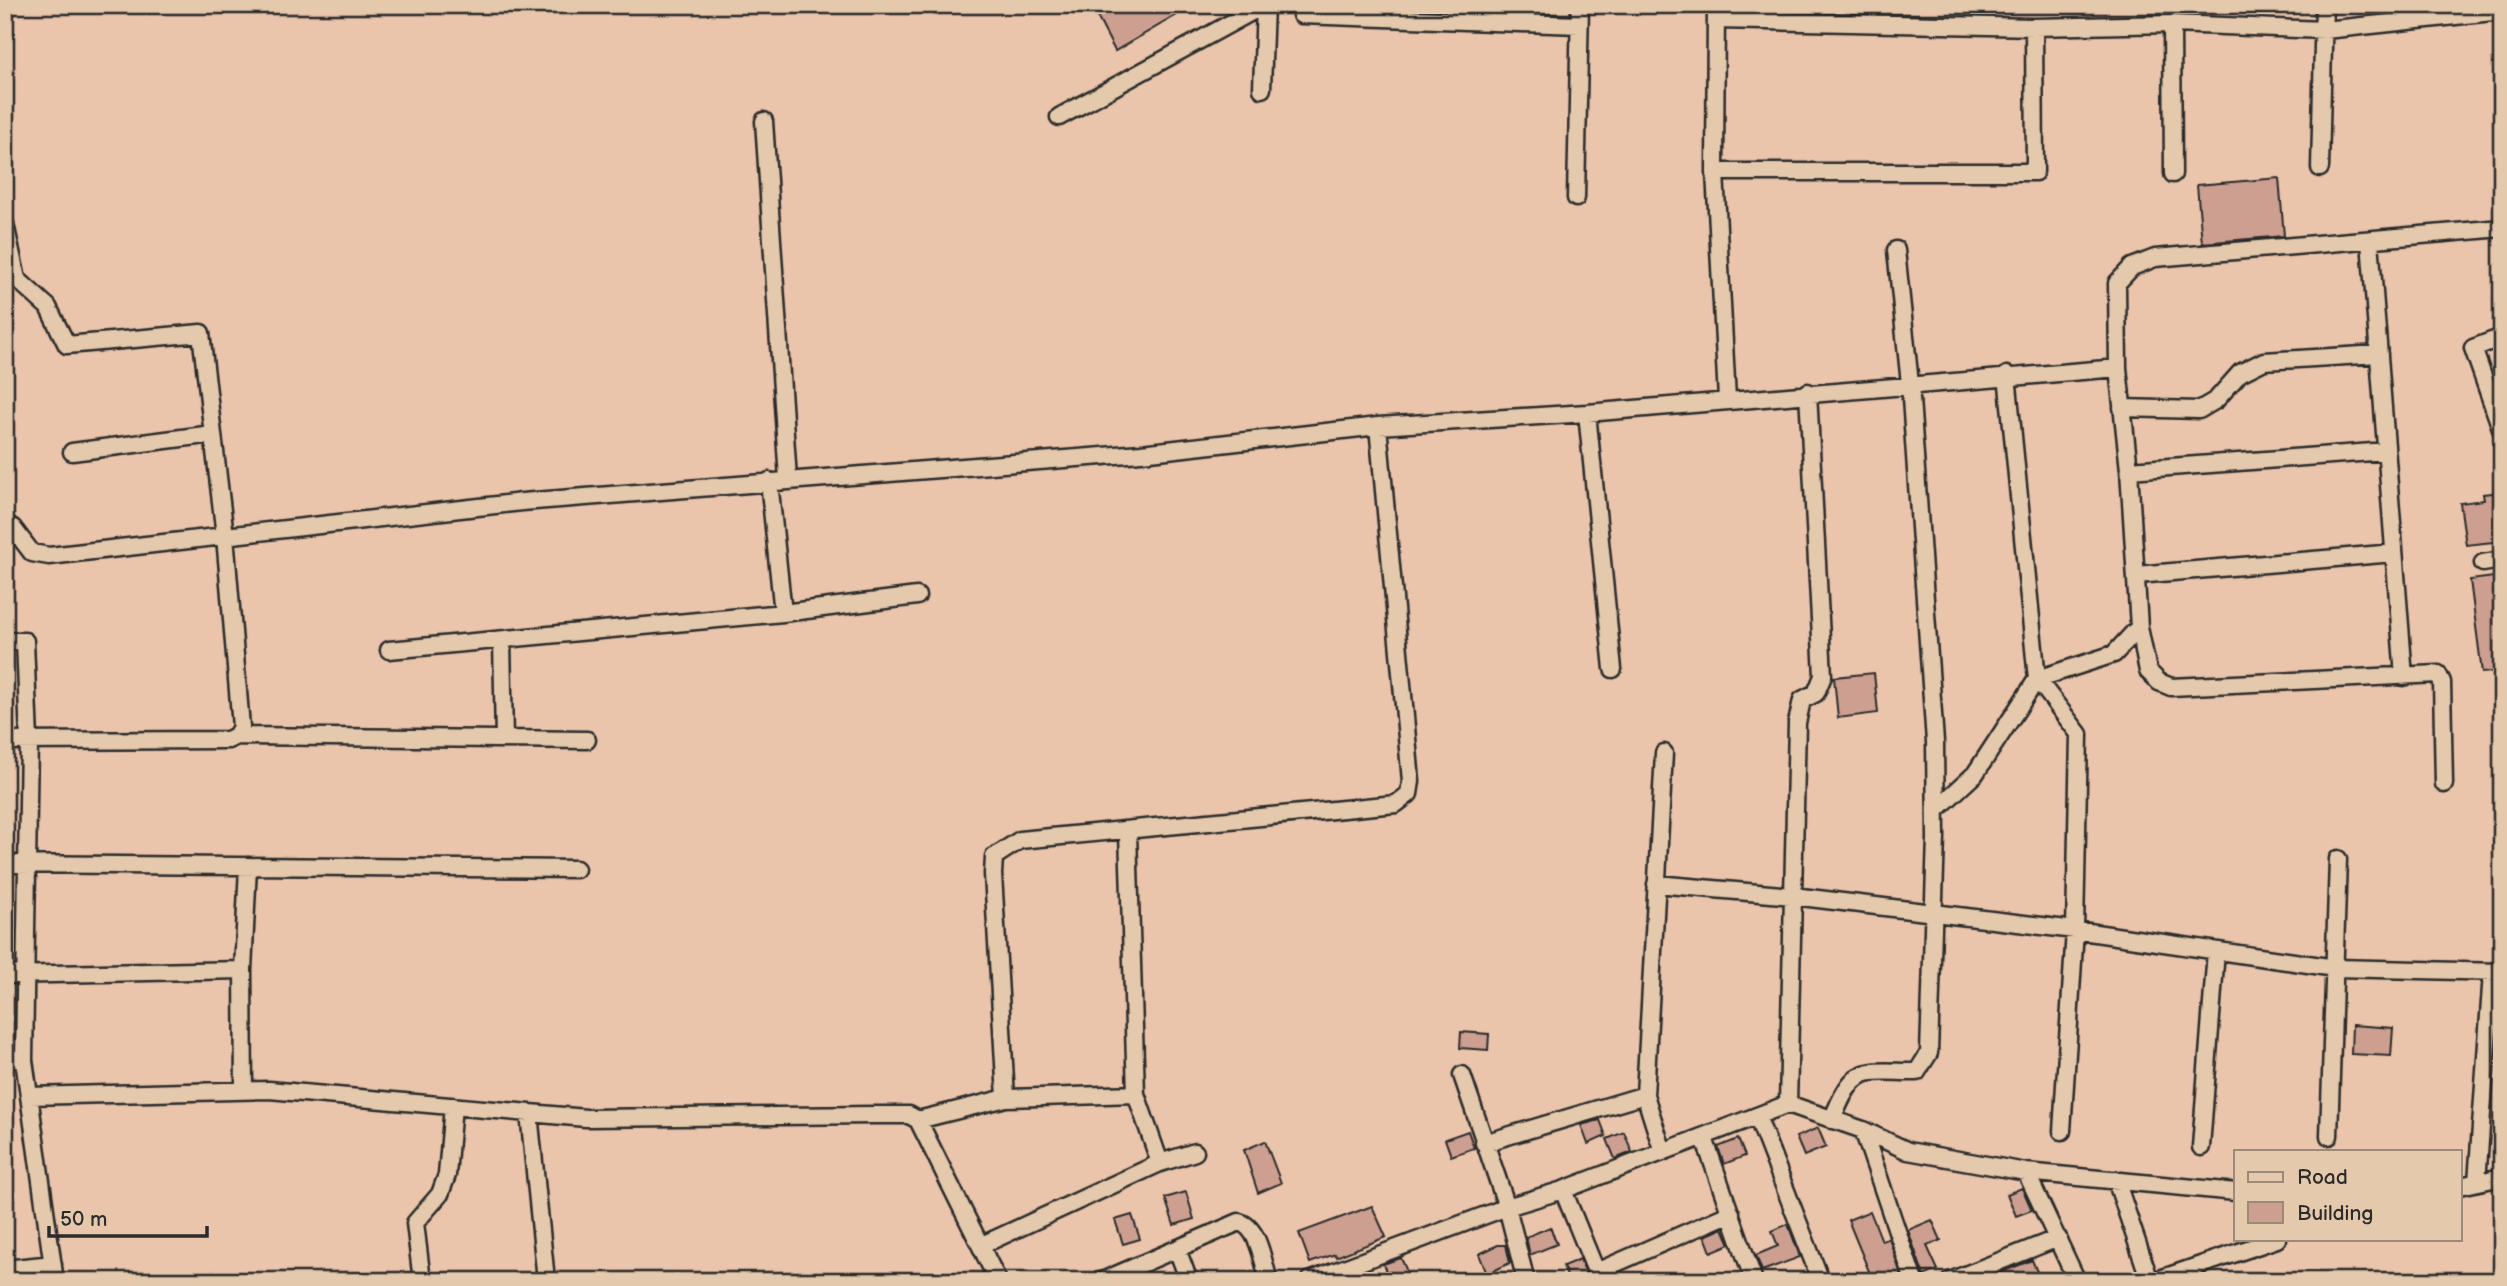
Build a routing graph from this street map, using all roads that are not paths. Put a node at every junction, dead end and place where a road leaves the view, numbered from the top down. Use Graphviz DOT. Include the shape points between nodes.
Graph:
graph roads {
  1 [pos="1264,5"];
  2 [pos="1580,5"];
  3 [pos="1859,5"];
  4 [pos="2324,5"];
  5 [pos="2502,11"];
  6 [pos="1716,12"];
  7 [pos="1301,15"];
  8 [pos="1859,23"];
  9 [pos="2172,24"];
  10 [pos="1579,25"];
  11 [pos="2035,27"];
  12 [pos="2325,30"];
  13 [pos="1262,89"];
  14 [pos="1059,117"];
  15 [pos="764,121"];
  16 [pos="2320,168"];
  17 [pos="1715,172"];
  18 [pos="2173,174"];
  19 [pos="1576,198"];
  20 [pos="5,224"];
  21 [pos="2502,228"];
  22 [pos="2370,241"];
  23 [pos="1896,250"];
  24 [pos="2502,337"];
  25 [pos="2379,354"];
  26 [pos="2118,368"];
  27 [pos="2007,375"];
  28 [pos="1910,384"];
  29 [pos="1808,392"];
  30 [pos="1727,399"];
  31 [pos="2122,408"];
  32 [pos="1587,413"];
  33 [pos="1378,426"];
  34 [pos="2502,431"];
  35 [pos="213,434"];
  36 [pos="2386,451"];
  37 [pos="72,452"];
  38 [pos="2129,470"];
  39 [pos="788,480"];
  40 [pos="769,481"];
  41 [pos="5,523"];
  42 [pos="225,536"];
  43 [pos="2394,554"];
  44 [pos="2502,560"];
  45 [pos="2483,563"];
  46 [pos="2137,575"];
  47 [pos="916,596"];
  48 [pos="783,613"];
  49 [pos="2139,627"];
  50 [pos="502,640"];
  51 [pos="5,641"];
  52 [pos="389,650"];
  53 [pos="1613,670"];
  54 [pos="2404,677"];
  55 [pos="2037,679"];
  56 [pos="236,736"];
  57 [pos="505,739"];
  58 [pos="29,740"];
  59 [pos="587,740"];
  60 [pos="5,741"];
  61 [pos="1664,753"];
  62 [pos="2444,784"];
  63 [pos="1936,810"];
  64 [pos="1128,832"];
  65 [pos="2337,859"];
  66 [pos="25,863"];
  67 [pos="5,864"];
  68 [pos="248,866"];
  69 [pos="576,869"];
  70 [pos="1656,884"];
  71 [pos="1793,896"];
  72 [pos="1934,915"];
  73 [pos="2075,930"];
  74 [pos="2216,951"];
  75 [pos="2335,968"];
  76 [pos="243,970"];
  77 [pos="2497,972"];
  78 [pos="5,975"];
  79 [pos="23,976"];
  80 [pos="5,1058"];
  81 [pos="24,1060"];
  82 [pos="1462,1075"];
  83 [pos="244,1090"];
  84 [pos="1136,1094"];
  85 [pos="1645,1095"];
  86 [pos="29,1096"];
  87 [pos="1006,1098"];
  88 [pos="1788,1104"];
  89 [pos="453,1106"];
  90 [pos="529,1113"];
  91 [pos="1757,1116"];
  92 [pos="1832,1119"];
  93 [pos="918,1120"];
  94 [pos="1863,1130"];
  95 [pos="2062,1131"];
  96 [pos="2329,1136"];
  97 [pos="1704,1138"];
  98 [pos="1484,1143"];
  99 [pos="2201,1147"];
  100 [pos="1195,1152"];
  101 [pos="1663,1152"];
  102 [pos="1160,1163"];
  103 [pos="2026,1172"];
  104 [pos="2502,1177"];
  105 [pos="2116,1180"];
  106 [pos="2477,1182"];
  107 [pos="2462,1186"];
  108 [pos="1563,1190"];
  109 [pos="2234,1192"];
  110 [pos="1507,1207"];
  111 [pos="1731,1213"];
  112 [pos="2058,1238"];
  113 [pos="2274,1240"];
  114 [pos="982,1245"];
  115 [pos="1177,1249"];
  116 [pos="53,1264"];
  117 [pos="5,1269"];
  118 [pos="1598,1276"];
  119 [pos="1520,1279"];
  120 [pos="55,1281"];
  121 [pos="422,1281"];
  122 [pos="545,1281"];
  123 [pos="998,1281"];
  124 [pos="1102,1281"];
  125 [pos="1189,1281"];
  126 [pos="1269,1281"];
  127 [pos="1309,1281"];
  128 [pos="1754,1281"];
  129 [pos="1821,1281"];
  130 [pos="1914,1281"];
  131 [pos="1950,1281"];
  132 [pos="2077,1281"];
  133 [pos="2152,1281"];
  1 -- 13 [label="street"];
  1 -- 14 [label="street"];
  2 -- 10 [label="street"];
  3 -- 8 [label="street"];
  4 -- 12 [label="street"];
  5 -- 12 [label="street"];
  6 -- 8 [label="street"];
  6 -- 17 [label="street"];
  7 -- 10 [label="street"];
  8 -- 11 [label="street"];
  9 -- 11 [label="street"];
  9 -- 12 [label="street"];
  9 -- 18 [label="street"];
  10 -- 19 [label="street"];
  11 -- 17 [label="street" via="2035,172"];
  12 -- 16 [label="street"];
  15 -- 39 [label="street"];
  17 -- 30 [label="street"];
  20 -- 35 [label="street" via="17,279 48,307 67,345 201,333"];
  21 -- 22 [label="street"];
  22 -- 25 [label="street"];
  22 -- 26 [label="street" via="2155,258 2132,267 2117,283"];
  23 -- 28 [label="street"];
  24 -- 34 [label="street" via="2473,348"];
  25 -- 31 [label="street" via="2264,361 2240,373 2216,400 2199,410"];
  25 -- 36 [label="street"];
  26 -- 27 [label="street"];
  26 -- 31 [label="street"];
  27 -- 28 [label="street"];
  27 -- 55 [label="street"];
  28 -- 29 [label="street"];
  28 -- 63 [label="street"];
  29 -- 30 [label="street"];
  29 -- 71 [label="street" via="1823,676 1816,693 1802,701 1797,723"];
  30 -- 32 [label="street"];
  31 -- 38 [label="street"];
  32 -- 33 [label="street"];
  32 -- 53 [label="street"];
  33 -- 39 [label="street" via="1141,453"];
  33 -- 64 [label="street" via="1409,794 1396,804"];
  35 -- 37 [label="street"];
  35 -- 42 [label="street"];
  36 -- 38 [label="street"];
  36 -- 43 [label="street"];
  38 -- 46 [label="street"];
  39 -- 40 [label="street"];
  40 -- 42 [label="street" via="522,502"];
  40 -- 48 [label="street"];
  41 -- 42 [label="street" via="32,553 49,556"];
  42 -- 56 [label="street" via="241,727"];
  43 -- 46 [label="street"];
  43 -- 54 [label="street"];
  44 -- 45 [label="street"];
  46 -- 49 [label="street"];
  47 -- 48 [label="street"];
  48 -- 50 [label="street"];
  49 -- 54 [label="street" via="2148,671 2171,687"];
  49 -- 55 [label="street" via="2114,654"];
  50 -- 52 [label="street"];
  50 -- 57 [label="street"];
  51 -- 58 [label="street" via="26,641"];
  54 -- 62 [label="street" via="2438,674 2441,678"];
  55 -- 63 [label="street" via="1975,774"];
  55 -- 73 [label="street" via="2079,734"];
  56 -- 57 [label="street"];
  56 -- 58 [label="street" via="228,740"];
  57 -- 59 [label="street"];
  58 -- 60 [label="street"];
  58 -- 66 [label="street"];
  61 -- 70 [label="street"];
  63 -- 72 [label="street"];
  64 -- 84 [label="street"];
  64 -- 87 [label="street" via="1020,841 994,857"];
  65 -- 75 [label="street"];
  66 -- 67 [label="street"];
  66 -- 68 [label="street"];
  66 -- 79 [label="street"];
  68 -- 69 [label="street"];
  68 -- 76 [label="street"];
  70 -- 71 [label="street"];
  70 -- 85 [label="street"];
  71 -- 72 [label="street"];
  71 -- 88 [label="street"];
  72 -- 73 [label="street"];
  72 -- 92 [label="street" via="1925,1064 1917,1072 1874,1070 1857,1076 1846,1086"];
  73 -- 74 [label="street"];
  73 -- 95 [label="street"];
  74 -- 75 [label="street"];
  74 -- 99 [label="street"];
  75 -- 77 [label="street"];
  75 -- 96 [label="street"];
  76 -- 79 [label="street"];
  76 -- 83 [label="street"];
  77 -- 106 [label="street"];
  78 -- 79 [label="street"];
  79 -- 81 [label="street"];
  80 -- 81 [label="street"];
  81 -- 86 [label="street"];
  82 -- 98 [label="street"];
  83 -- 86 [label="street"];
  83 -- 89 [label="street"];
  84 -- 87 [label="street"];
  84 -- 102 [label="street"];
  85 -- 98 [label="street"];
  85 -- 101 [label="street"];
  86 -- 116 [label="street"];
  87 -- 93 [label="street"];
  88 -- 91 [label="street"];
  88 -- 92 [label="street"];
  89 -- 90 [label="street"];
  89 -- 121 [label="street" via="447,1175 440,1194 415,1223"];
  90 -- 93 [label="street" via="586,1118 909,1115"];
  90 -- 122 [label="street"];
  91 -- 97 [label="street"];
  91 -- 129 [label="street"];
  92 -- 94 [label="street"];
  93 -- 114 [label="street"];
  94 -- 103 [label="street" via="1908,1151"];
  94 -- 130 [label="street"];
  97 -- 101 [label="street"];
  97 -- 111 [label="street"];
  98 -- 110 [label="street"];
  100 -- 102 [label="street"];
  101 -- 108 [label="street"];
  102 -- 114 [label="street"];
  103 -- 105 [label="street"];
  103 -- 112 [label="street"];
  104 -- 106 [label="street"];
  105 -- 109 [label="street"];
  105 -- 133 [label="street"];
  106 -- 107 [label="street"];
  108 -- 110 [label="street"];
  108 -- 118 [label="street"];
  110 -- 119 [label="street"];
  110 -- 127 [label="street"];
  111 -- 118 [label="street"];
  111 -- 128 [label="street"];
  112 -- 131 [label="street"];
  112 -- 132 [label="street"];
  113 -- 133 [label="street"];
  114 -- 123 [label="street"];
  115 -- 124 [label="street"];
  115 -- 125 [label="street"];
  115 -- 126 [label="street" via="1239,1222 1247,1224"];
  116 -- 117 [label="street"];
  116 -- 120 [label="street"];
}
